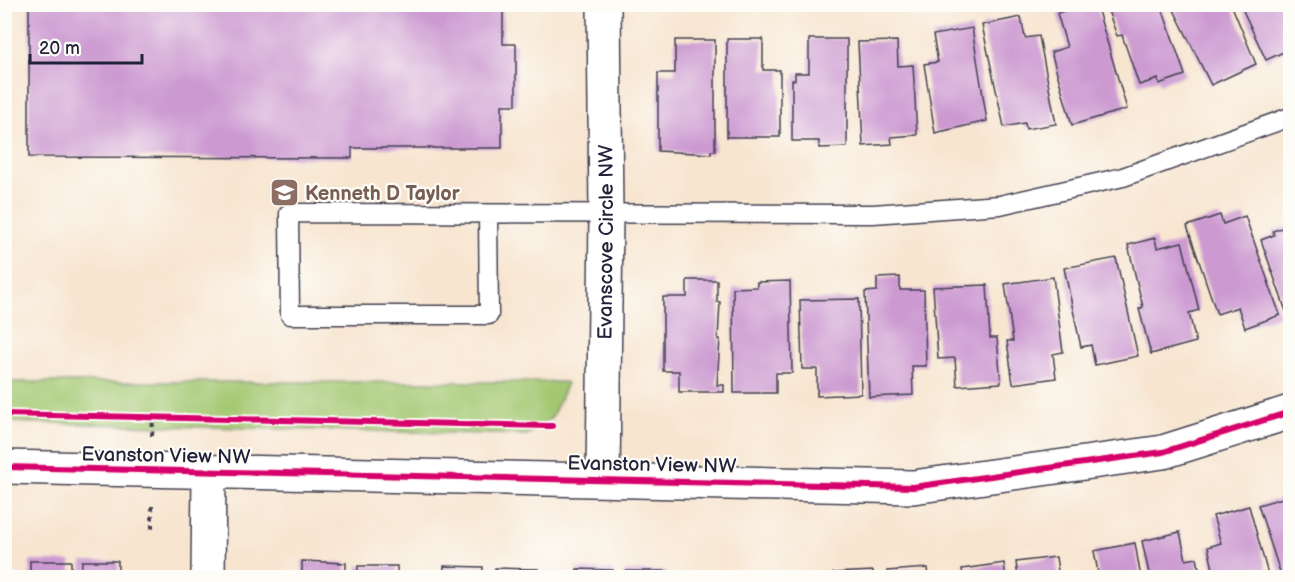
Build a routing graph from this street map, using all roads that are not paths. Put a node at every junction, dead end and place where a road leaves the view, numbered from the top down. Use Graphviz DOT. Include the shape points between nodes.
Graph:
graph roads {
  1 [pos="604,4"];
  2 [pos="1290,117"];
  3 [pos="488,214"];
  4 [pos="606,215"];
  5 [pos="1290,412"];
  6 [pos="4,468"];
  7 [pos="209,472"];
  8 [pos="603,478"];
  9 [pos="208,578"];
  1 -- 4 [label="street, Evanscove Circle NW"];
  2 -- 4 [label="lane" via="1123,177 1000,205 873,214"];
  3 -- 3 [label="lane" via="289,213 290,315 489,315"];
  3 -- 4 [label="lane"];
  4 -- 8 [label="street, Evanscove Circle NW"];
  5 -- 8 [label="street, Evanston View NW" via="1163,452 913,487"];
  6 -- 7 [label="street, Evanston View NW"];
  7 -- 8 [label="street, Evanston View NW"];
  7 -- 9 [label="street"];
}
